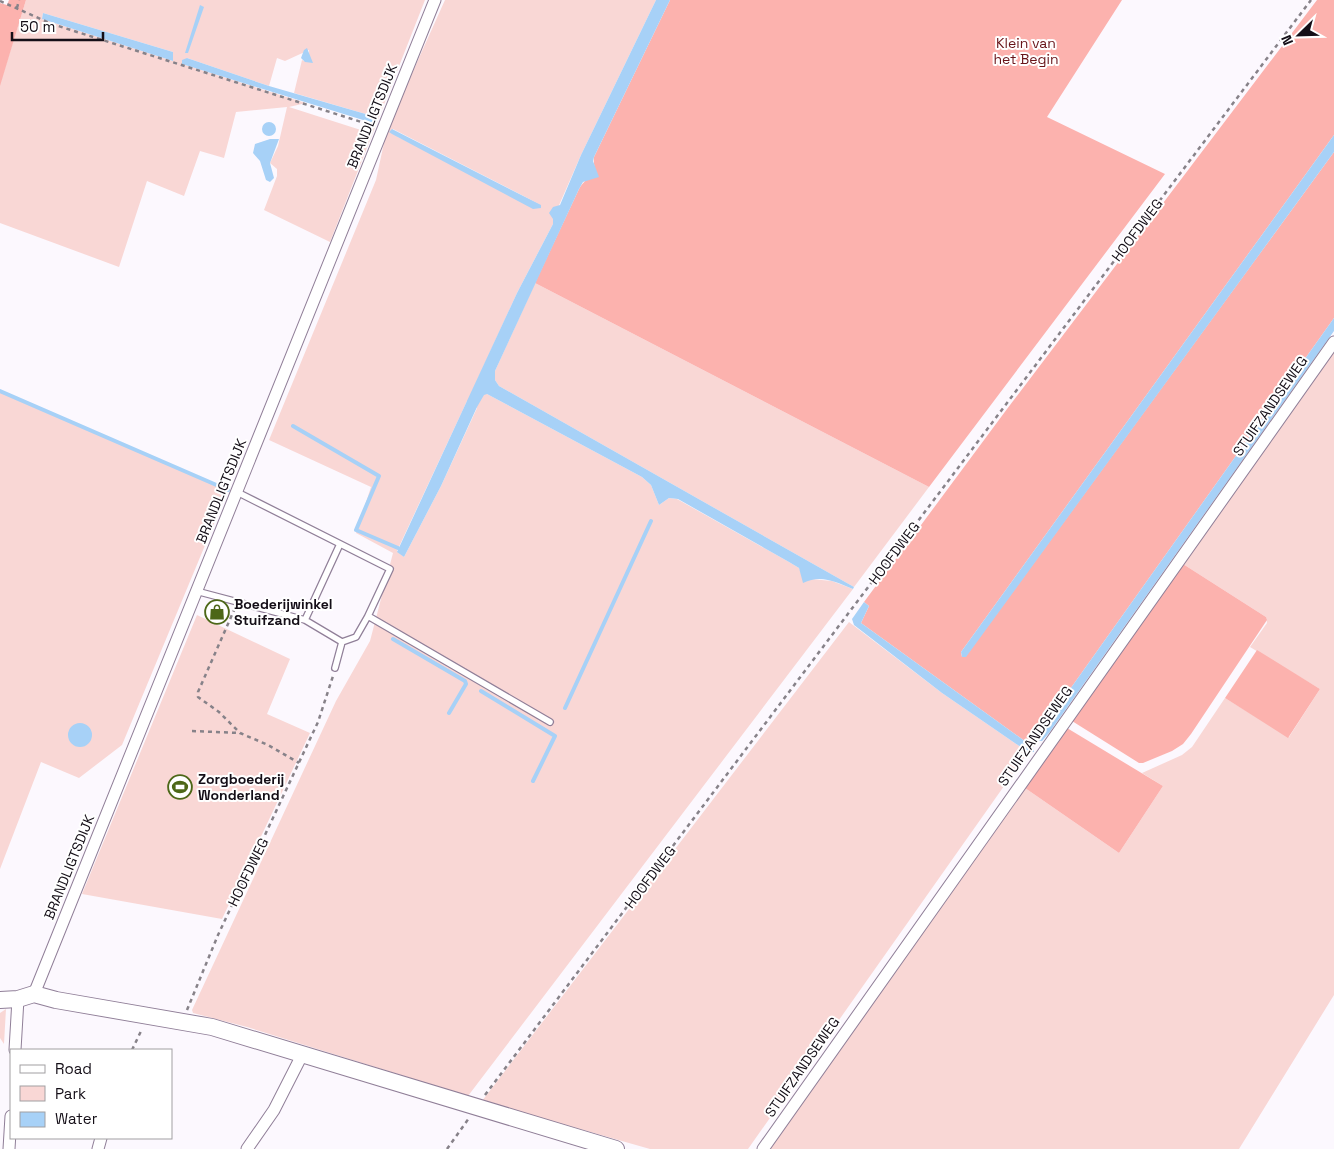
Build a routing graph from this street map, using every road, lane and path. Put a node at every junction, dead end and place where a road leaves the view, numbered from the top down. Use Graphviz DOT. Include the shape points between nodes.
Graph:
graph roads {
  1 [pos="19,0"];
  2 [pos="435,0"];
  3 [pos="1311,0"];
  4 [pos="0,1"];
  5 [pos="16,9"];
  6 [pos="382,129"];
  7 [pos="1334,342"];
  8 [pos="237,492"];
  9 [pos="340,544"];
  10 [pos="196,591"];
  11 [pos="238,602"];
  12 [pos="368,616"];
  13 [pos="305,620"];
  14 [pos="342,642"];
  15 [pos="335,668"];
  16 [pos="550,722"];
  17 [pos="192,731"];
  18 [pos="241,733"];
  19 [pos="299,763"];
  20 [pos="34,994"];
  21 [pos="18,999"];
  22 [pos="0,1000"];
  23 [pos="183,1021"];
  24 [pos="144,1023"];
  25 [pos="15,1049"];
  26 [pos="132,1049"];
  27 [pos="302,1055"];
  28 [pos="476,1106"];
  29 [pos="10,1132"];
  30 [pos="9,1149"];
  31 [pos="247,1149"];
  32 [pos="447,1149"];
  33 [pos="616,1149"];
  34 [pos="763,1149"];
  1 -- 5 [label="path"];
  2 -- 6 [label="street, BRANDLIGTSDIJK"];
  3 -- 28 [label="path, HOOFDWEG"];
  4 -- 5 [label="path"];
  5 -- 6 [label="path" via="52,24"];
  6 -- 8 [label="street, BRANDLIGTSDIJK"];
  7 -- 34 [label="street, STUIFZANDSEWEG"];
  8 -- 9 [label="lane"];
  8 -- 10 [label="street, BRANDLIGTSDIJK"];
  9 -- 12 [label="lane" via="390,569"];
  9 -- 13 [label="lane"];
  10 -- 11 [label="lane"];
  10 -- 20 [label="street, BRANDLIGTSDIJK"];
  11 -- 13 [label="lane"];
  11 -- 18 [label="path" via="198,692 200,700 219,712"];
  12 -- 14 [label="lane" via="356,637"];
  12 -- 16 [label="lane"];
  13 -- 14 [label="lane"];
  14 -- 15 [label="lane"];
  15 -- 19 [label="path, HOOFDWEG" via="327,700"];
  17 -- 18 [label="path"];
  18 -- 19 [label="path"];
  19 -- 23 [label="path, HOOFDWEG" via="203,969"];
  20 -- 21 [label="street"];
  20 -- 23 [label="street"];
  21 -- 22 [label="street"];
  21 -- 25 [label="street"];
  23 -- 27 [label="street"];
  24 -- 26 [label="path"];
  27 -- 28 [label="street"];
  27 -- 31 [label="street" via="274,1110"];
  28 -- 32 [label="path, HOOFDWEG"];
  28 -- 33 [label="street"];
  29 -- 30 [label="street"];
}
